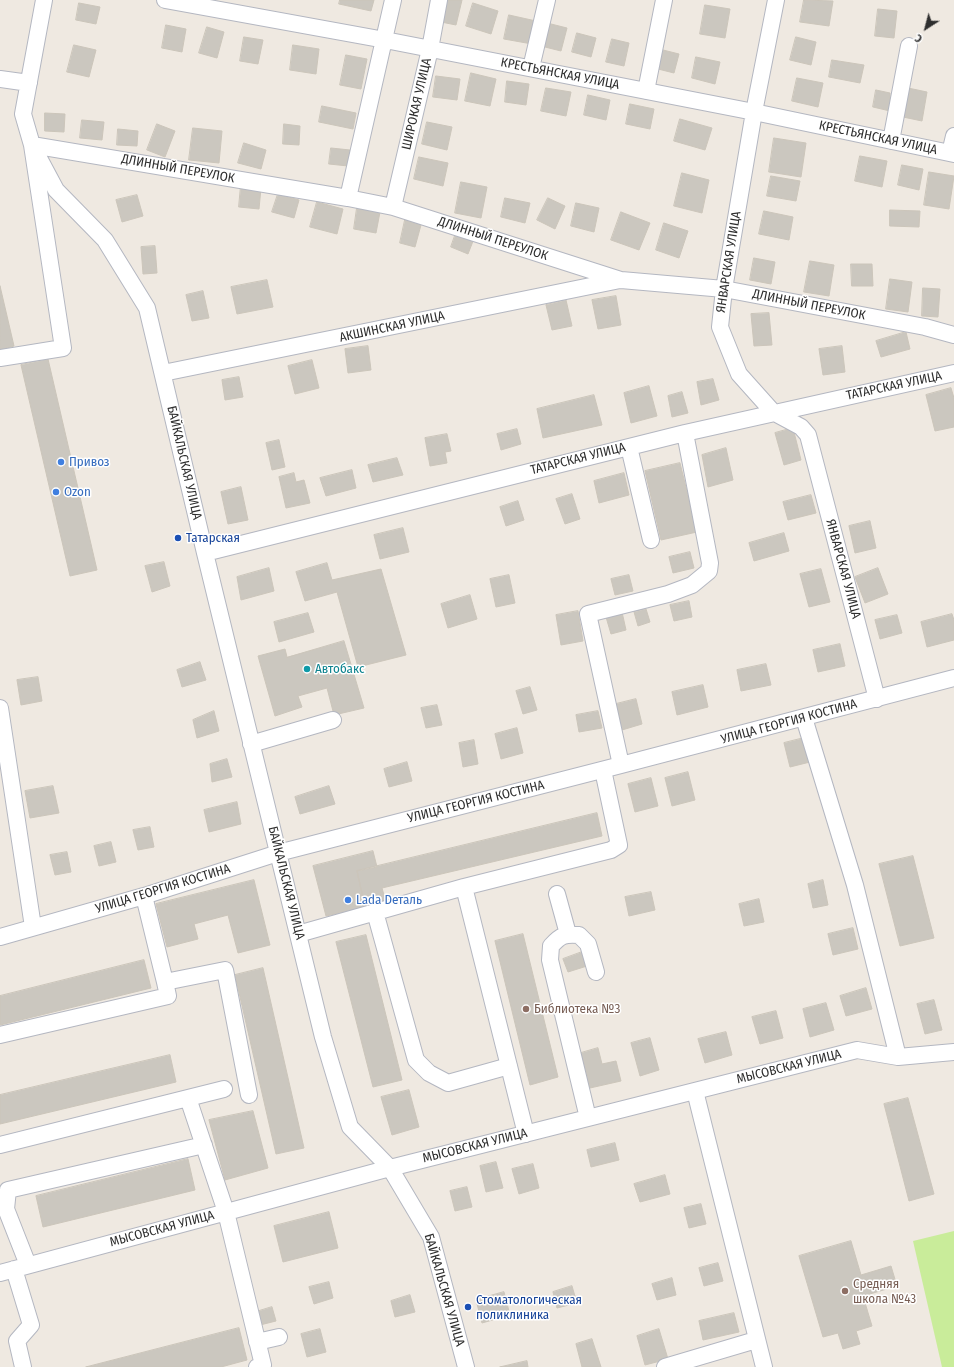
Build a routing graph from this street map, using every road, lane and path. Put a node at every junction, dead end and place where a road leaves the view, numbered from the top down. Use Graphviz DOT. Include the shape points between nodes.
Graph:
graph roads {
  1 [pos="44,0"];
  2 [pos="165,0"];
  3 [pos="393,0"];
  4 [pos="439,0"];
  5 [pos="547,0"];
  6 [pos="664,0"];
  7 [pos="776,0"];
  8 [pos="206,4"];
  9 [pos="385,40"];
  10 [pos="909,46"];
  11 [pos="430,49"];
  12 [pos="531,68"];
  13 [pos="0,79"];
  14 [pos="29,83"];
  15 [pos="646,91"];
  16 [pos="754,112"];
  17 [pos="954,136"];
  18 [pos="890,140"];
  19 [pos="32,145"];
  20 [pos="952,154"];
  21 [pos="348,198"];
  22 [pos="393,207"];
  23 [pos="621,280"];
  24 [pos="724,289"];
  25 [pos="954,335"];
  26 [pos="0,358"];
  27 [pos="163,373"];
  28 [pos="954,373"];
  29 [pos="773,412"];
  30 [pos="684,432"];
  31 [pos="629,447"];
  32 [pos="651,540"];
  33 [pos="204,553"];
  34 [pos="954,678"];
  35 [pos="877,699"];
  36 [pos="0,708"];
  37 [pos="804,718"];
  38 [pos="333,720"];
  39 [pos="251,744"];
  40 [pos="621,765"];
  41 [pos="603,770"];
  42 [pos="278,853"];
  43 [pos="464,888"];
  44 [pos="558,894"];
  45 [pos="144,896"];
  46 [pos="375,912"];
  47 [pos="33,927"];
  48 [pos="298,934"];
  49 [pos="568,934"];
  50 [pos="0,937"];
  51 [pos="596,972"];
  52 [pos="165,982"];
  53 [pos="0,1035"];
  54 [pos="954,1052"];
  55 [pos="898,1057"];
  56 [pos="509,1066"];
  57 [pos="224,1089"];
  58 [pos="695,1091"];
  59 [pos="249,1095"];
  60 [pos="188,1098"];
  61 [pos="588,1118"];
  62 [pos="526,1134"];
  63 [pos="0,1144"];
  64 [pos="204,1145"];
  65 [pos="390,1168"];
  66 [pos="226,1212"];
  67 [pos="14,1269"];
  68 [pos="279,1337"];
  69 [pos="756,1340"];
  70 [pos="258,1342"];
  71 [pos="23,1367"];
  72 [pos="256,1367"];
  73 [pos="466,1367"];
  74 [pos="665,1367"];
  75 [pos="764,1367"];
  1 -- 14 [label="street"];
  2 -- 8 [label="street, КРЕСТЬЯНСКАЯ УЛИЦА"];
  3 -- 9 [label="street"];
  4 -- 11 [label="street, ШИРОКАЯ УЛИЦА"];
  5 -- 12 [label="street"];
  6 -- 15 [label="street"];
  7 -- 16 [label="street, ЯНВАРСКАЯ УЛИЦА"];
  8 -- 9 [label="street, КРЕСТЬЯНСКАЯ УЛИЦА"];
  9 -- 11 [label="street, КРЕСТЬЯНСКАЯ УЛИЦА"];
  9 -- 21 [label="street"];
  10 -- 18 [label="street"];
  11 -- 12 [label="street, КРЕСТЬЯНСКАЯ УЛИЦА"];
  11 -- 22 [label="street, ШИРОКАЯ УЛИЦА"];
  12 -- 15 [label="street, КРЕСТЬЯНСКАЯ УЛИЦА"];
  13 -- 14 [label="street"];
  14 -- 19 [label="street" via="23,114"];
  15 -- 16 [label="street, КРЕСТЬЯНСКАЯ УЛИЦА"];
  16 -- 18 [label="street, КРЕСТЬЯНСКАЯ УЛИЦА"];
  16 -- 24 [label="street, ЯНВАРСКАЯ УЛИЦА"];
  17 -- 20 [label="street"];
  18 -- 20 [label="street, КРЕСТЬЯНСКАЯ УЛИЦА"];
  19 -- 21 [label="street, ДЛИННЫЙ ПЕРЕУЛОК"];
  19 -- 26 [label="street" via="62,348"];
  19 -- 27 [label="street, БАЙКАЛЬСКАЯ УЛИЦА" via="56,190 105,240 147,308"];
  21 -- 22 [label="street, ДЛИННЫЙ ПЕРЕУЛОК"];
  22 -- 23 [label="street, ДЛИННЫЙ ПЕРЕУЛОК"];
  23 -- 24 [label="street, ДЛИННЫЙ ПЕРЕУЛОК"];
  23 -- 27 [label="street, АКШИНСКАЯ УЛИЦА"];
  24 -- 25 [label="street, ДЛИННЫЙ ПЕРЕУЛОК" via="925,327"];
  24 -- 29 [label="street, ЯНВАРСКАЯ УЛИЦА" via="720,327 740,374"];
  27 -- 33 [label="street, БАЙКАЛЬСКАЯ УЛИЦА"];
  28 -- 29 [label="street, ТАТАРСКАЯ УЛИЦА"];
  29 -- 30 [label="street, ТАТАРСКАЯ УЛИЦА"];
  29 -- 35 [label="street, ЯНВАРСКАЯ УЛИЦА" via="801,427 808,435"];
  30 -- 31 [label="street, ТАТАРСКАЯ УЛИЦА"];
  30 -- 40 [label="street" via="710,563 709,571 692,585 668,594 588,614"];
  31 -- 32 [label="street"];
  31 -- 33 [label="street, ТАТАРСКАЯ УЛИЦА"];
  33 -- 39 [label="street, БАЙКАЛЬСКАЯ УЛИЦА"];
  34 -- 35 [label="street, УЛИЦА ГЕОРГИЯ КОСТИНА"];
  35 -- 37 [label="street, УЛИЦА ГЕОРГИЯ КОСТИНА"];
  36 -- 47 [label="street"];
  37 -- 40 [label="street, УЛИЦА ГЕОРГИЯ КОСТИНА"];
  37 -- 55 [label="street" via="855,885"];
  38 -- 39 [label="street"];
  39 -- 42 [label="street, БАЙКАЛЬСКАЯ УЛИЦА"];
  40 -- 41 [label="street, УЛИЦА ГЕОРГИЯ КОСТИНА"];
  41 -- 42 [label="street, УЛИЦА ГЕОРГИЯ КОСТИНА"];
  41 -- 43 [label="street" via="619,845 612,850"];
  42 -- 45 [label="street, УЛИЦА ГЕОРГИЯ КОСТИНА"];
  42 -- 48 [label="street, БАЙКАЛЬСКАЯ УЛИЦА"];
  43 -- 46 [label="street"];
  43 -- 56 [label="street"];
  44 -- 49 [label="street"];
  45 -- 47 [label="street, УЛИЦА ГЕОРГИЯ КОСТИНА"];
  45 -- 52 [label="street"];
  46 -- 48 [label="street"];
  46 -- 56 [label="street" via="416,1060 429,1073 448,1083"];
  47 -- 50 [label="street, УЛИЦА ГЕОРГИЯ КОСТИНА"];
  48 -- 65 [label="street, БАЙКАЛЬСКАЯ УЛИЦА" via="323,1037 350,1127"];
  49 -- 51 [label="street" via="579,935 588,944"];
  49 -- 61 [label="street" via="558,938 551,946 550,960"];
  52 -- 53 [label="street" via="168,996"];
  52 -- 59 [label="street" via="225,970"];
  54 -- 55 [label="street, МЫСОВСКАЯ УЛИЦА"];
  55 -- 58 [label="street, МЫСОВСКАЯ УЛИЦА" via="857,1050"];
  56 -- 62 [label="street"];
  57 -- 60 [label="street"];
  58 -- 61 [label="street, МЫСОВСКАЯ УЛИЦА"];
  58 -- 69 [label="street"];
  60 -- 63 [label="street"];
  60 -- 64 [label="street"];
  61 -- 62 [label="street, МЫСОВСКАЯ УЛИЦА"];
  62 -- 65 [label="street, МЫСОВСКАЯ УЛИЦА"];
  64 -- 66 [label="street"];
  64 -- 67 [label="street" via="8,1190 6,1209"];
  65 -- 66 [label="street, МЫСОВСКАЯ УЛИЦА"];
  65 -- 73 [label="street, БАЙКАЛЬСКАЯ УЛИЦА" via="431,1237"];
  66 -- 67 [label="street, МЫСОВСКАЯ УЛИЦА"];
  66 -- 70 [label="street"];
  67 -- 71 [label="street" via="31,1325 17,1341"];
  68 -- 70 [label="street"];
  69 -- 74 [label="street"];
  69 -- 75 [label="street"];
  70 -- 72 [label="street" via="263,1365"];
}
